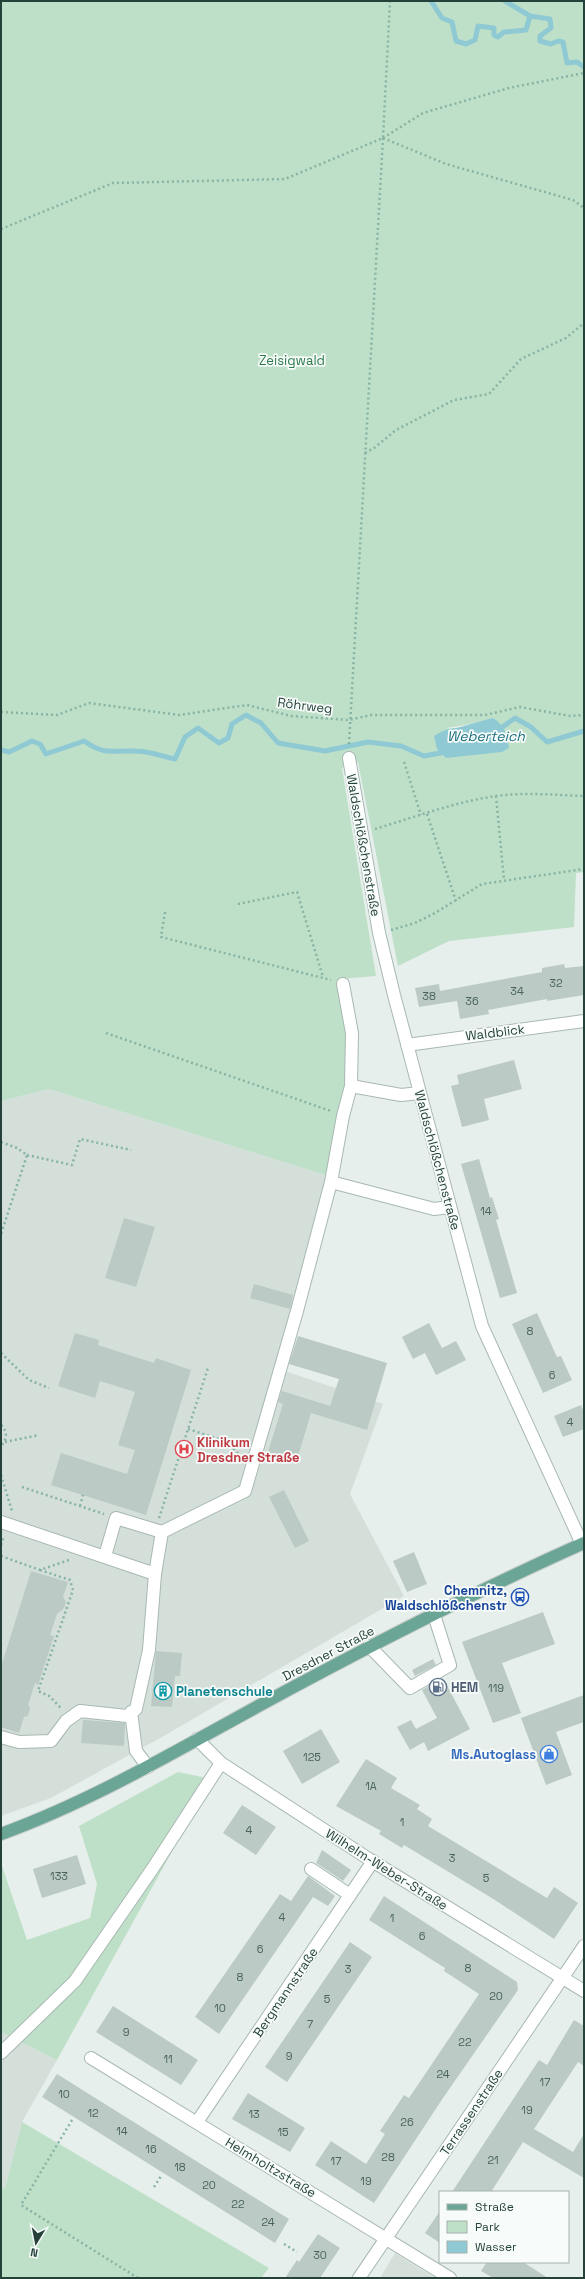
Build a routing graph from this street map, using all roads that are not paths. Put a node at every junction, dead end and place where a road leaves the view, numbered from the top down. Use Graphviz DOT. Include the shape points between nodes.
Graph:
graph roads {
  1 [pos="349,758"];
  2 [pos="343,984"];
  3 [pos="584,1021"];
  4 [pos="407,1045"];
  5 [pos="351,1086"];
  6 [pos="420,1093"];
  7 [pos="331,1182"];
  8 [pos="450,1208"];
  9 [pos="1,1522"];
  10 [pos="158,1531"];
  11 [pos="583,1543"];
  12 [pos="105,1556"];
  13 [pos="155,1574"];
  14 [pos="434,1615"];
  15 [pos="369,1646"];
  16 [pos="131,1712"];
  17 [pos="1,1737"];
  18 [pos="197,1739"];
  19 [pos="221,1764"];
  20 [pos="148,1767"];
  21 [pos="1,1834"];
  22 [pos="373,1861"];
  23 [pos="312,1869"];
  24 [pos="350,1895"];
  25 [pos="584,1946"];
  26 [pos="562,1977"];
  27 [pos="584,1991"];
  28 [pos="1,2053"];
  29 [pos="91,2058"];
  30 [pos="197,2122"];
  31 [pos="386,2238"];
  32 [pos="359,2278"];
  33 [pos="450,2278"];
  1 -- 4 [label="street, Waldschlößchenstraße" via="379,933"];
  2 -- 5 [label="street" via="352,1033"];
  3 -- 4 [label="street, Waldblick"];
  4 -- 6 [label="street, Waldschlößchenstraße"];
  5 -- 6 [label="street" via="401,1095"];
  5 -- 7 [label="street"];
  6 -- 8 [label="street, Waldschlößchenstraße"];
  7 -- 8 [label="street" via="434,1209"];
  7 -- 10 [label="street" via="245,1491"];
  8 -- 11 [label="street, Waldschlößchenstraße" via="482,1326"];
  9 -- 12 [label="street"];
  10 -- 12 [label="street" via="116,1518"];
  10 -- 13 [label="street"];
  11 -- 14 [label="main road, Dresdner Straße"];
  12 -- 13 [label="street"];
  13 -- 16 [label="street" via="149,1650 136,1709"];
  14 -- 15 [label="main road, Dresdner Straße"];
  14 -- 15 [label="street" via="450,1665 410,1688"];
  15 -- 18 [label="main road, Dresdner Straße"];
  16 -- 17 [label="street" via="127,1716 80,1711 51,1741 19,1742"];
  16 -- 20 [label="street" via="136,1751"];
  18 -- 19 [label="street, Wilhelm-Weber-Straße"];
  18 -- 20 [label="main road, Dresdner Straße"];
  19 -- 22 [label="street, Wilhelm-Weber-Straße"];
  19 -- 28 [label="street" via="75,1981"];
  20 -- 21 [label="main road, Dresdner Straße" via="47,1818"];
  22 -- 24 [label="street, Bergmannstraße"];
  22 -- 26 [label="street, Wilhelm-Weber-Straße"];
  23 -- 24 [label="street"];
  24 -- 30 [label="street, Bergmannstraße"];
  25 -- 26 [label="street, Terrassenstraße"];
  26 -- 27 [label="street, Wilhelm-Weber-Straße"];
  26 -- 31 [label="street, Terrassenstraße"];
  29 -- 30 [label="street, Helmholtzstraße"];
  30 -- 31 [label="street, Helmholtzstraße"];
  31 -- 32 [label="street, Terrassenstraße"];
  31 -- 33 [label="street, Helmholtzstraße"];
}
